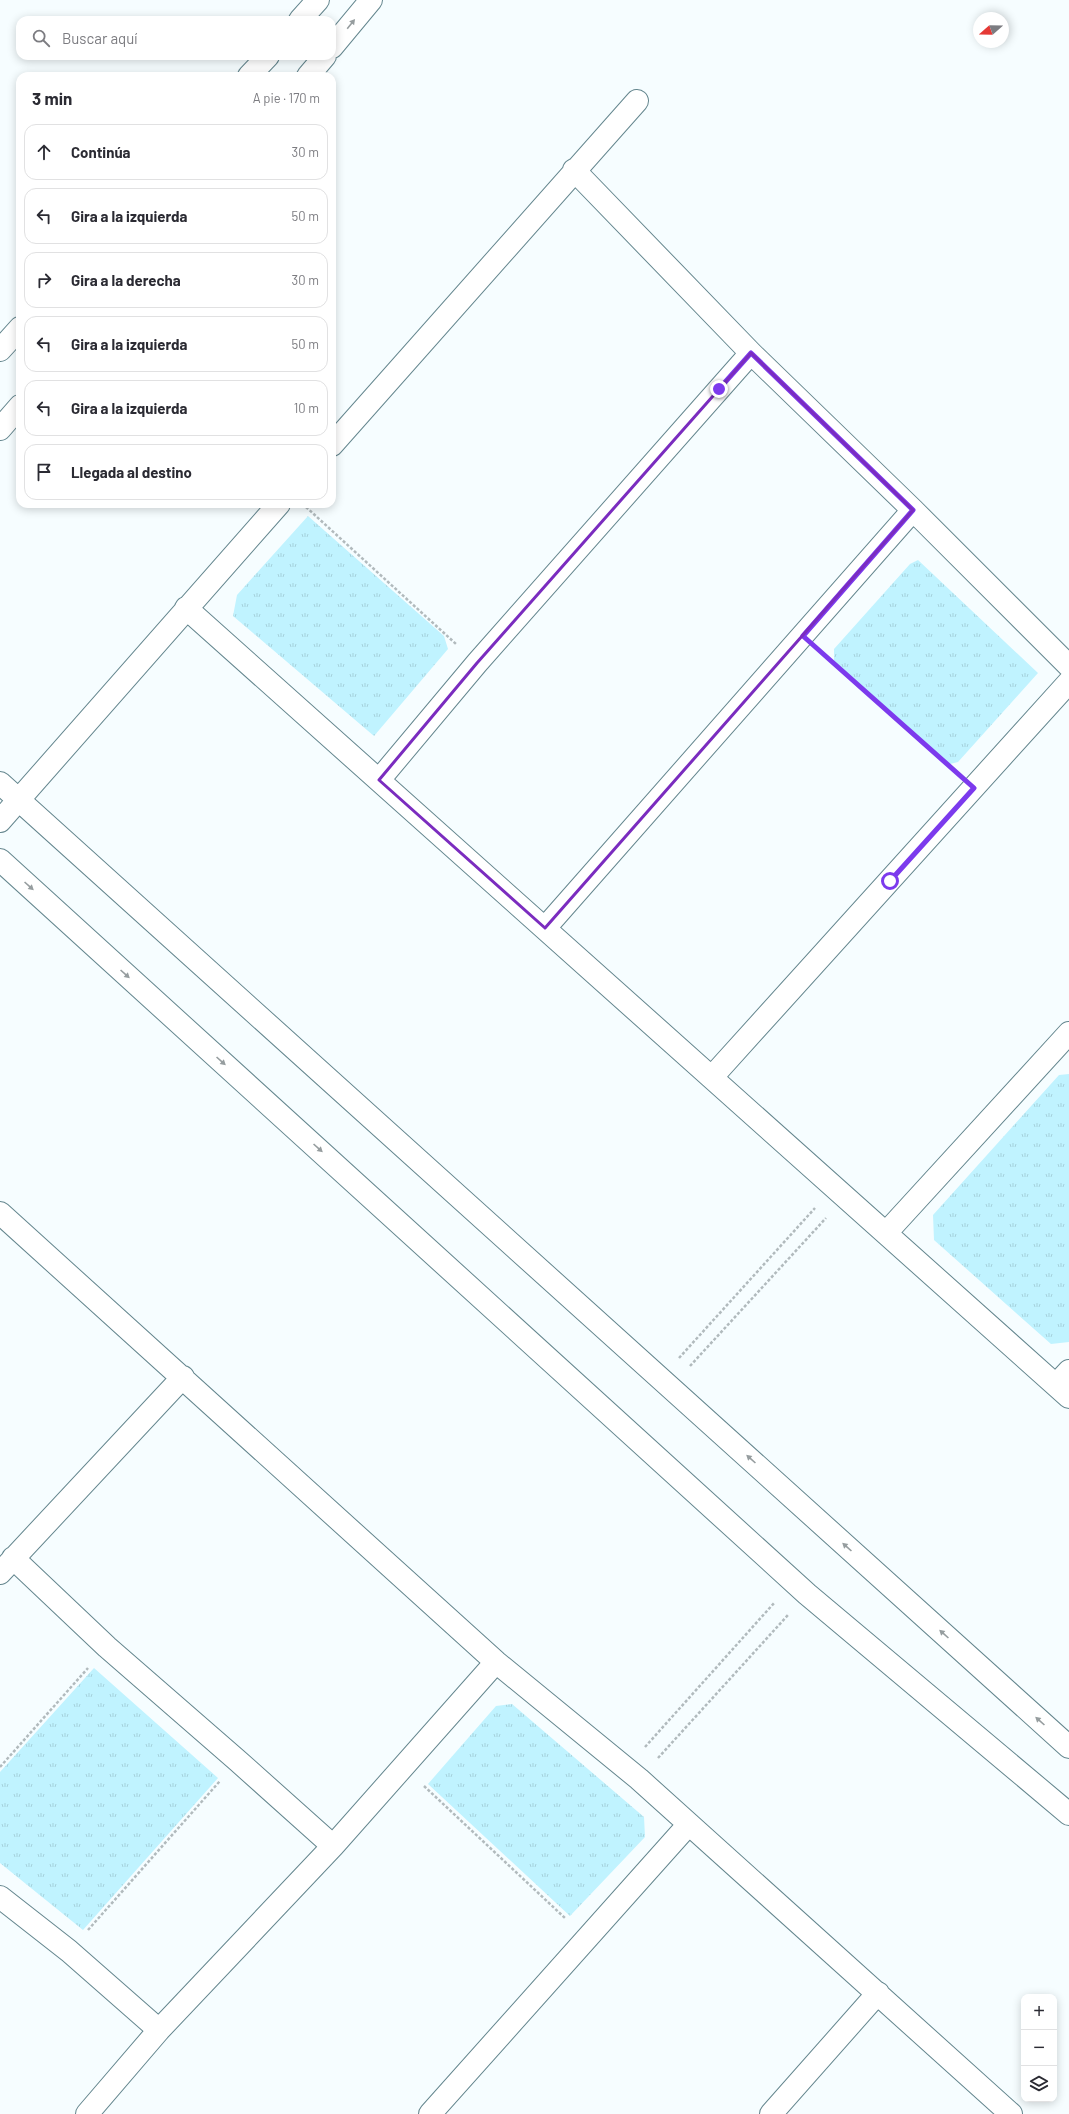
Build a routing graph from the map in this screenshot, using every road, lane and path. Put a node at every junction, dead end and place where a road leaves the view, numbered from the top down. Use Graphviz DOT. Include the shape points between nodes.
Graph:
graph roads {
  1 [pos="318,0"];
  2 [pos="371,0"];
  3 [pos="304,16"];
  4 [pos="336,42"];
  5 [pos="264,60"];
  6 [pos="322,60"];
  7 [pos="253,72"];
  8 [pos="311,72"];
  9 [pos="636,101"];
  10 [pos="574,170"];
  11 [pos="16,332"];
  12 [pos="0,350"];
  13 [pos="751,353"];
  14 [pos="16,411"];
  15 [pos="0,429"];
  16 [pos="336,440"];
  17 [pos="276,508"];
  18 [pos="307,508"];
  19 [pos="913,510"];
  20 [pos="186,608"];
  21 [pos="803,636"];
  22 [pos="477,663"];
  23 [pos="1069,666"];
  24 [pos="1069,682"];
  25 [pos="379,780"];
  26 [pos="0,783"];
  27 [pos="974,788"];
  28 [pos="18,799"];
  29 [pos="0,821"];
  30 [pos="0,860"];
  31 [pos="545,928"];
  32 [pos="1069,1033"];
  33 [pos="712,1077"];
  34 [pos="840,1192"];
  35 [pos="0,1214"];
  36 [pos="886,1233"];
  37 [pos="183,1377"];
  38 [pos="666,1382"];
  39 [pos="1065,1384"];
  40 [pos="7,1566"];
  41 [pos="800,1587"];
  42 [pos="107,1647"];
  43 [pos="496,1662"];
  44 [pos="1069,1747"];
  45 [pos="238,1761"];
  46 [pos="0,1767"];
  47 [pos="403,1767"];
  48 [pos="633,1774"];
  49 [pos="1069,1814"];
  50 [pos="689,1824"];
  51 [pos="333,1846"];
  52 [pos="0,1897"];
  53 [pos="587,1938"];
  54 [pos="69,1951"];
  55 [pos="878,1993"];
  56 [pos="159,2030"];
  57 [pos="87,2114"];
  58 [pos="430,2114"];
  59 [pos="771,2114"];
  60 [pos="1010,2114"];
  1 -- 3 [label="street"];
  4 -- 2 [label="street, one-way"];
  5 -- 7 [label="street"];
  6 -- 8 [label="street"];
  9 -- 10 [label="street"];
  10 -- 13 [label="street"];
  10 -- 16 [label="street"];
  11 -- 12 [label="street"];
  13 -- 19 [label="street"];
  13 -- 22 [label="street"];
  14 -- 15 [label="street"];
  17 -- 20 [label="street"];
  18 -- 22 [label="path"];
  19 -- 21 [label="street"];
  19 -- 23 [label="street"];
  20 -- 25 [label="street"];
  20 -- 28 [label="street"];
  21 -- 27 [label="path"];
  21 -- 31 [label="street"];
  22 -- 25 [label="street"];
  24 -- 27 [label="street"];
  25 -- 31 [label="street"];
  26 -- 28 [label="street"];
  27 -- 33 [label="street"];
  28 -- 29 [label="street"];
  28 -- 38 [label="street"];
  30 -- 41 [label="street, one-way"];
  31 -- 33 [label="street"];
  32 -- 36 [label="street"];
  33 -- 34 [label="street"];
  34 -- 36 [label="street"];
  34 -- 38 [label="path"];
  34 -- 38 [label="path"];
  35 -- 37 [label="street"];
  36 -- 39 [label="street"];
  37 -- 40 [label="street"];
  37 -- 43 [label="street"];
  44 -- 38 [label="street, one-way"];
  40 -- 42 [label="street"];
  41 -- 48 [label="path"];
  41 -- 48 [label="path"];
  41 -- 49 [label="street"];
  42 -- 45 [label="street"];
  42 -- 46 [label="path"];
  43 -- 47 [label="street"];
  43 -- 48 [label="street"];
  45 -- 51 [label="street"];
  45 -- 54 [label="path"];
  47 -- 51 [label="street"];
  47 -- 53 [label="path"];
  48 -- 50 [label="street"];
  50 -- 53 [label="street"];
  50 -- 55 [label="street"];
  51 -- 56 [label="street"];
  52 -- 54 [label="street"];
  53 -- 58 [label="street"];
  54 -- 56 [label="street"];
  55 -- 59 [label="street"];
  55 -- 60 [label="street"];
  56 -- 57 [label="street"];
}
